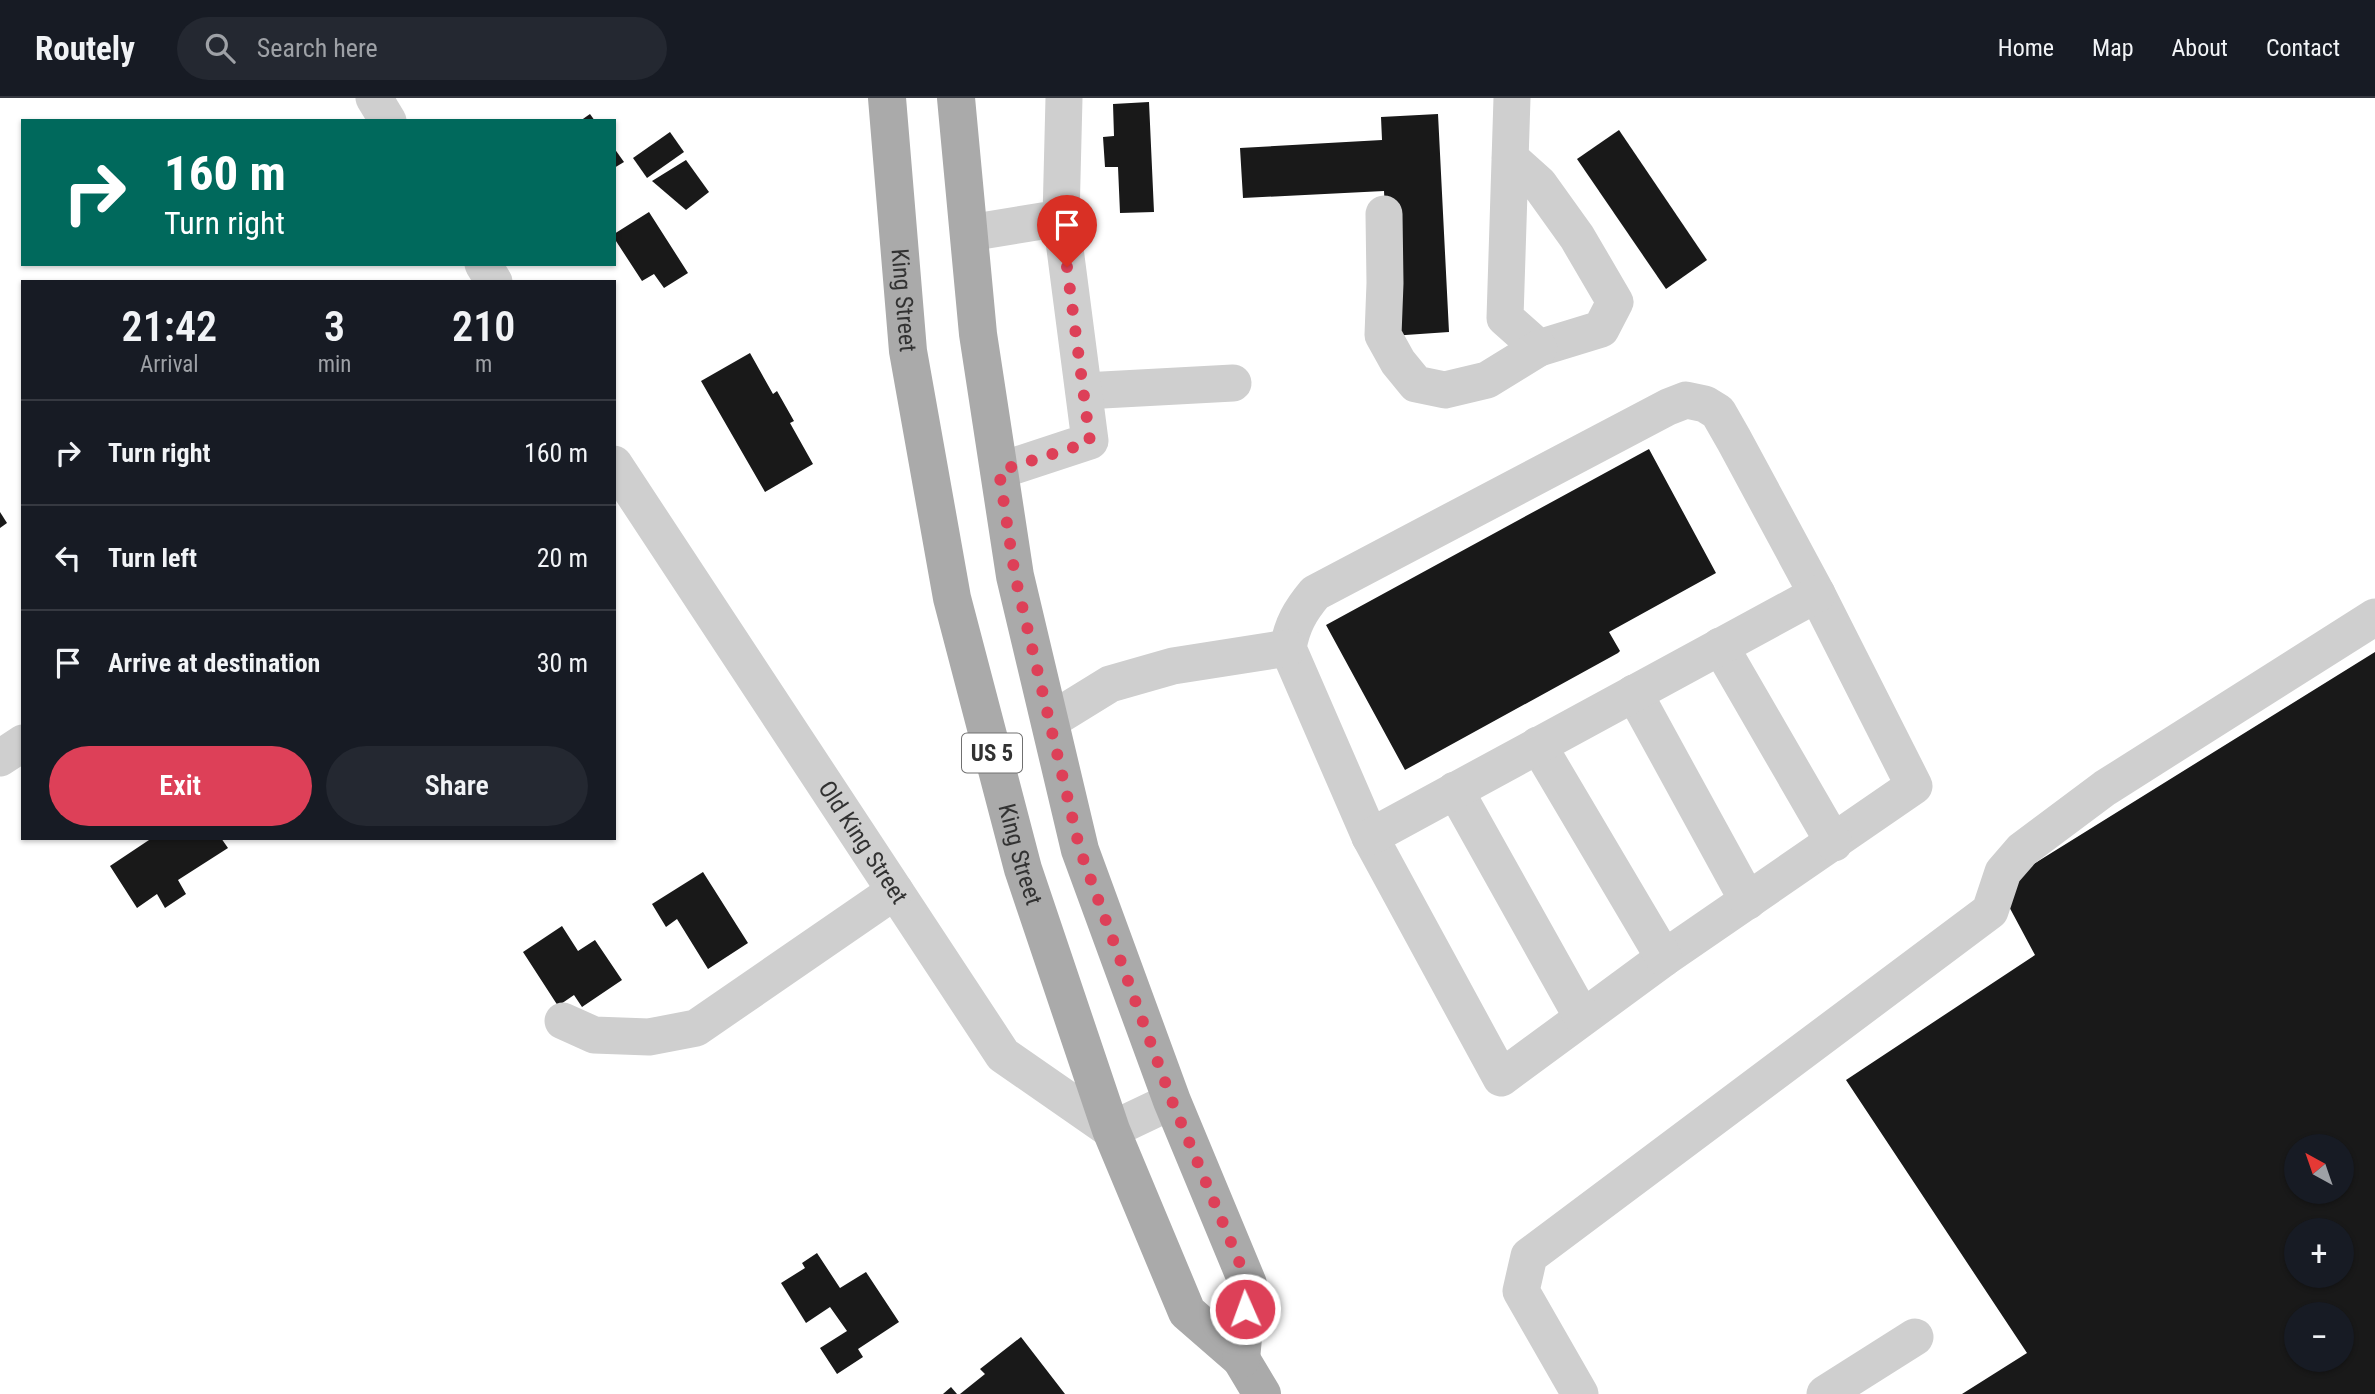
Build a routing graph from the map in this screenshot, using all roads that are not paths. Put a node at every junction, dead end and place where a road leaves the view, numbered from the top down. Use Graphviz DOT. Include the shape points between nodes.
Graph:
graph roads {
  1 [pos="374,98"];
  2 [pos="887,98"];
  3 [pos="956,98"];
  4 [pos="1064,98"];
  5 [pos="1511,98"];
  6 [pos="387,119"];
  7 [pos="1510,158"];
  8 [pos="1384,214"];
  9 [pos="1061,218"];
  10 [pos="969,233"];
  11 [pos="1539,348"];
  12 [pos="1233,383"];
  13 [pos="1084,391"];
  14 [pos="616,467"];
  15 [pos="999,471"];
  16 [pos="1817,594"];
  17 [pos="2375,617"];
  18 [pos="1720,646"];
  19 [pos="1288,648"];
  20 [pos="1634,693"];
  21 [pos="1050,721"];
  22 [pos="21,744"];
  23 [pos="1538,746"];
  24 [pos="0,758"];
  25 [pos="1455,790"];
  26 [pos="1370,837"];
  27 [pos="1834,843"];
  28 [pos="895,891"];
  29 [pos="1748,901"];
  30 [pos="1664,958"];
  31 [pos="1582,1017"];
  32 [pos="563,1021"];
  33 [pos="1172,1101"];
  34 [pos="1111,1130"];
  35 [pos="1915,1336"];
  36 [pos="1241,1359"];
  37 [pos="1262,1394"];
  38 [pos="1580,1394"];
  39 [pos="1825,1394"];
  1 -- 6 [label="street"];
  2 -- 34 [label="main road, King Street / US 5" via="908,351 951,598 1023,869"];
  3 -- 10 [label="main road, US 5"];
  4 -- 9 [label="street"];
  5 -- 7 [label="street"];
  7 -- 11 [label="street" via="1505,318"];
  7 -- 11 [label="street" via="1539,184 1615,302 1601,330"];
  8 -- 11 [label="street" via="1383,335 1416,384 1445,390 1488,380"];
  9 -- 10 [label="street"];
  9 -- 13 [label="street"];
  10 -- 15 [label="main road, US 5" via="978,334"];
  12 -- 13 [label="street"];
  13 -- 15 [label="street" via="1090,442"];
  14 -- 28 [label="street, Old King Street"];
  15 -- 21 [label="main road, US 5" via="1015,576"];
  16 -- 18 [label="street"];
  16 -- 19 [label="street" via="1718,412 1686,400 1315,593 1300,611"];
  16 -- 27 [label="street" via="1914,786"];
  17 -- 38 [label="street" via="2105,788 2022,850 2003,872 1990,911 1528,1256 1521,1291"];
  18 -- 20 [label="street"];
  18 -- 27 [label="street"];
  19 -- 21 [label="street" via="1173,666 1110,684"];
  19 -- 26 [label="street"];
  20 -- 23 [label="street"];
  20 -- 29 [label="street"];
  21 -- 33 [label="main road, US 5" via="1080,850"];
  22 -- 24 [label="street"];
  23 -- 25 [label="street"];
  23 -- 30 [label="street"];
  25 -- 26 [label="street"];
  25 -- 31 [label="street"];
  26 -- 31 [label="street" via="1501,1077"];
  27 -- 29 [label="street"];
  28 -- 32 [label="street" via="696,1028 649,1037 594,1035"];
  28 -- 34 [label="street, Old King Street" via="1003,1055"];
  29 -- 30 [label="street"];
  30 -- 31 [label="street"];
  33 -- 34 [label="street"];
  33 -- 36 [label="main road, US 5" via="1248,1283"];
  34 -- 36 [label="main road, King Street / US 5" via="1187,1312"];
  35 -- 39 [label="street"];
  36 -- 37 [label="main road, King Street / US 5"];
}
